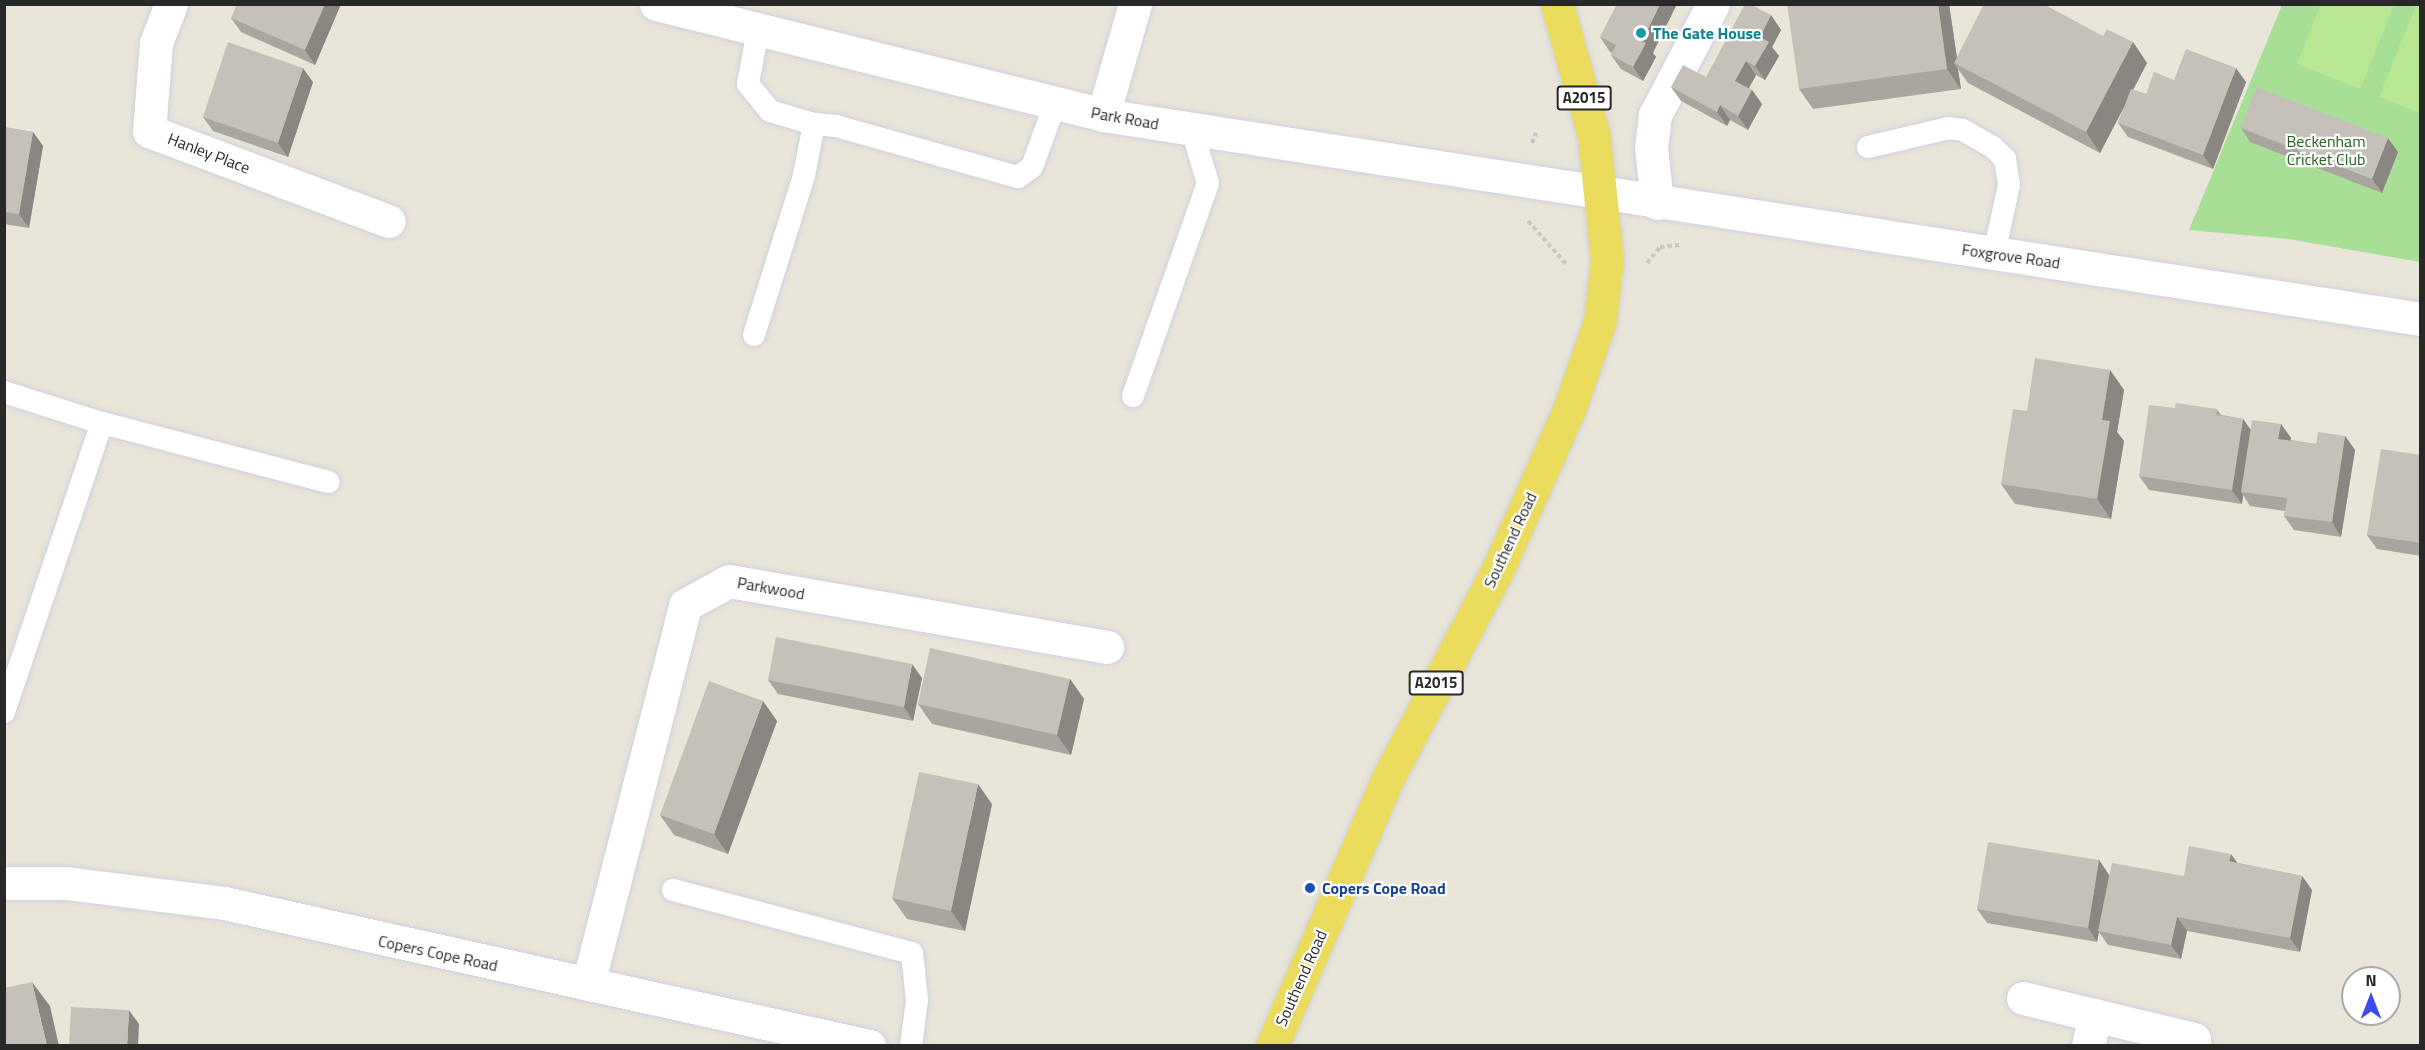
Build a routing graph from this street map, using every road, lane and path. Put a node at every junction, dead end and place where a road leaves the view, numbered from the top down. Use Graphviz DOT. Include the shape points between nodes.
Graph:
graph roads {
  1 [pos="171,4"];
  2 [pos="656,4"];
  3 [pos="1136,4"];
  4 [pos="1557,4"];
  5 [pos="1713,4"];
  6 [pos="758,30"];
  7 [pos="1055,104"];
  8 [pos="1103,115"];
  9 [pos="814,124"];
  10 [pos="1192,130"];
  11 [pos="1536,133"];
  12 [pos="1532,145"];
  13 [pos="1868,147"];
  14 [pos="1601,194"];
  15 [pos="1657,203"];
  16 [pos="389,221"];
  17 [pos="1533,225"];
  18 [pos="1674,246"];
  19 [pos="1556,251"];
  20 [pos="1652,254"];
  21 [pos="1994,254"];
  22 [pos="2421,319"];
  23 [pos="754,335"];
  24 [pos="4,392"];
  25 [pos="1132,396"];
  26 [pos="102,423"];
  27 [pos="328,482"];
  28 [pos="1107,647"];
  29 [pos="4,712"];
  30 [pos="4,884"];
  31 [pos="673,890"];
  32 [pos="588,984"];
  33 [pos="2023,998"];
  34 [pos="2092,1030"];
  35 [pos="2194,1040"];
  36 [pos="869,1046"];
  37 [pos="911,1046"];
  38 [pos="1272,1046"];
  1 -- 16 [label="street, Hanley Place" via="156,43 149,130"];
  2 -- 6 [label="street, Park Road"];
  3 -- 8 [label="street"];
  4 -- 14 [label="main road, Southend Road / A2015" via="1594,136"];
  5 -- 15 [label="street" via="1655,115 1652,147"];
  6 -- 7 [label="street, Park Road"];
  6 -- 9 [label="lane" via="748,84 770,111"];
  7 -- 8 [label="street, Park Road"];
  7 -- 9 [label="lane" via="1032,167 1018,177 836,126"];
  8 -- 10 [label="street, Park Road"];
  9 -- 23 [label="lane" via="804,175"];
  10 -- 14 [label="street, Park Road"];
  10 -- 25 [label="lane" via="1208,183"];
  11 -- 12 [label="path"];
  13 -- 21 [label="lane" via="1949,128 1963,130 1993,147 2005,159 2009,186"];
  14 -- 15 [label="street, Foxgrove Road"];
  14 -- 38 [label="main road, Southend Road / A2015" via="1607,260 1605,297 1569,410 1499,567 1389,776"];
  15 -- 21 [label="street, Foxgrove Road"];
  17 -- 19 [label="path"];
  18 -- 20 [label="path" via="1660,247"];
  21 -- 22 [label="street, Foxgrove Road"];
  24 -- 26 [label="lane"];
  26 -- 27 [label="lane"];
  26 -- 29 [label="lane"];
  28 -- 32 [label="street, Parkwood" via="729,580 685,605"];
  30 -- 32 [label="street, Copers Cope Road" via="66,883 224,903"];
  31 -- 37 [label="lane" via="912,953 917,1000"];
  32 -- 36 [label="street, Copers Cope Road"];
  33 -- 34 [label="street"];
  34 -- 35 [label="street"];
}
